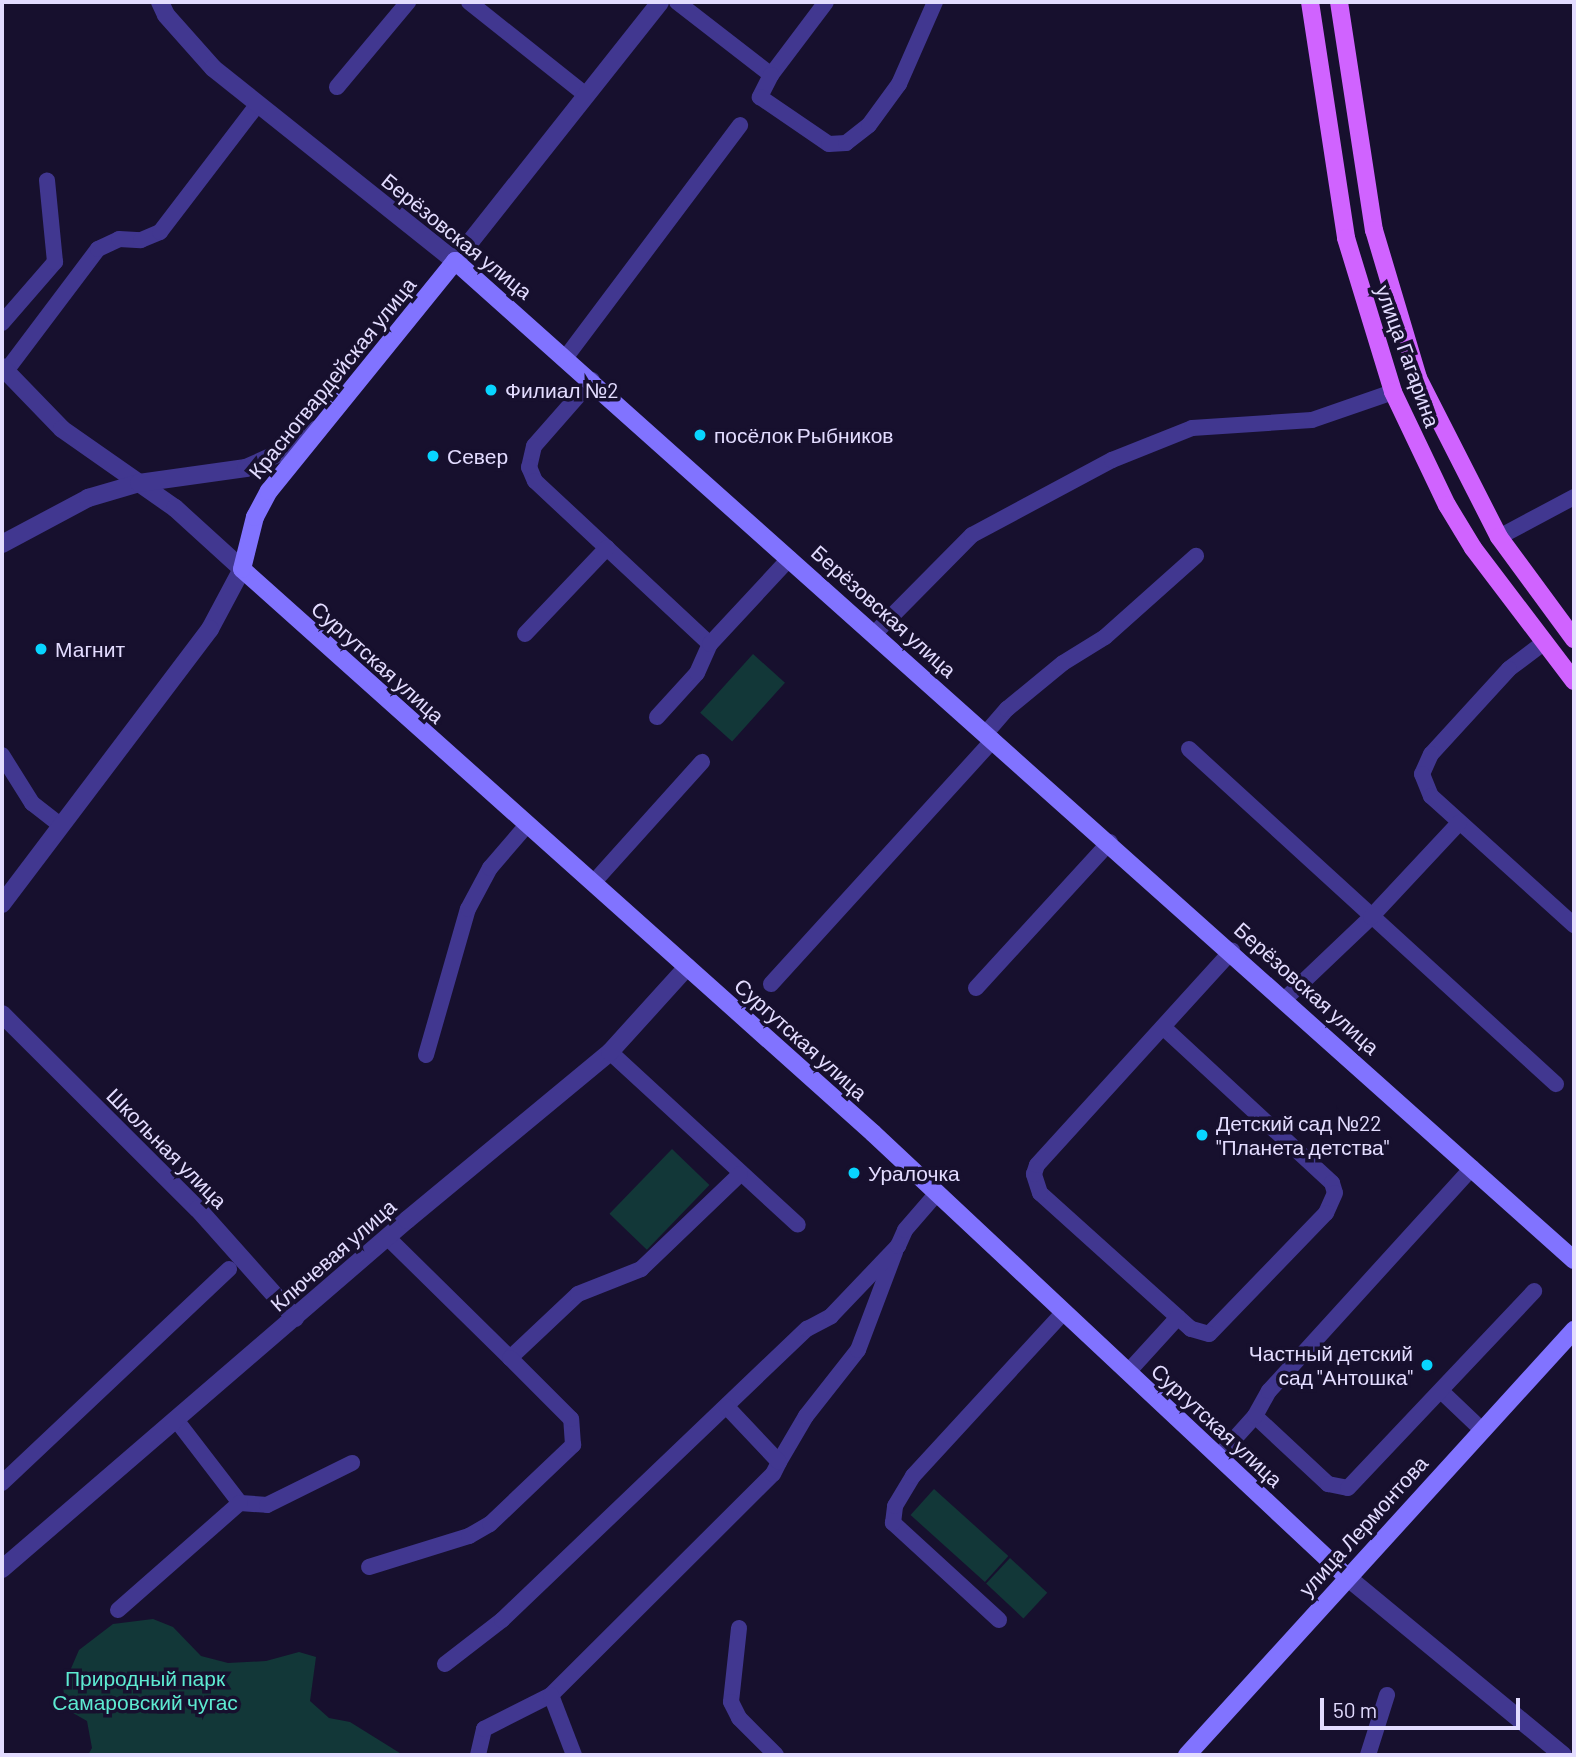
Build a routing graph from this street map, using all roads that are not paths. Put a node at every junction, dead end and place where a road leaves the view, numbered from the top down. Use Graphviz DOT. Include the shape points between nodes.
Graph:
graph roads {
  1 [pos="408,2"];
  2 [pos="469,2"];
  3 [pos="660,2"];
  4 [pos="677,2"];
  5 [pos="827,2"];
  6 [pos="935,2"];
  7 [pos="1310,2"];
  8 [pos="1339,2"];
  9 [pos="160,6"];
  10 [pos="771,75"];
  11 [pos="337,87"];
  12 [pos="586,95"];
  13 [pos="258,104"];
  14 [pos="740,125"];
  15 [pos="47,180"];
  16 [pos="454,261"];
  17 [pos="2,323"];
  18 [pos="566,357"];
  19 [pos="4,369"];
  20 [pos="592,380"];
  21 [pos="1393,392"];
  22 [pos="317,429"];
  23 [pos="139,483"];
  24 [pos="1574,497"];
  25 [pos="1499,537"];
  26 [pos="2,544"];
  27 [pos="607,548"];
  28 [pos="1196,556"];
  29 [pos="790,558"];
  30 [pos="242,569"];
  31 [pos="875,633"];
  32 [pos="525,634"];
  33 [pos="1574,639"];
  34 [pos="710,644"];
  35 [pos="1542,644"];
  36 [pos="1574,681"];
  37 [pos="657,717"];
  38 [pos="990,736"];
  39 [pos="1189,749"];
  40 [pos="2,755"];
  41 [pos="702,762"];
  42 [pos="1459,823"];
  43 [pos="527,825"];
  44 [pos="61,826"];
  45 [pos="1110,842"];
  46 [pos="593,883"];
  47 [pos="2,904"];
  48 [pos="1371,918"];
  49 [pos="1574,925"];
  50 [pos="1232,951"];
  51 [pos="687,967"];
  52 [pos="771,984"];
  53 [pos="976,988"];
  54 [pos="1285,999"];
  55 [pos="2,1014"];
  56 [pos="1163,1027"];
  57 [pos="610,1052"];
  58 [pos="426,1055"];
  59 [pos="1556,1083"];
  60 [pos="1472,1168"];
  61 [pos="740,1174"];
  62 [pos="937,1193"];
  63 [pos="798,1225"];
  64 [pos="387,1237"];
  65 [pos="898,1246"];
  66 [pos="1574,1261"];
  67 [pos="229,1269"];
  68 [pos="1534,1291"];
  69 [pos="1064,1312"];
  70 [pos="1178,1317"];
  71 [pos="296,1318"];
  72 [pos="1574,1330"];
  73 [pos="510,1358"];
  74 [pos="1128,1372"];
  75 [pos="1441,1391"];
  76 [pos="727,1407"];
  77 [pos="1255,1416"];
  78 [pos="177,1421"];
  79 [pos="1482,1430"];
  80 [pos="1218,1457"];
  81 [pos="779,1462"];
  82 [pos="352,1463"];
  83 [pos="2,1483"];
  84 [pos="240,1503"];
  85 [pos="369,1567"];
  86 [pos="2,1569"];
  87 [pos="1347,1577"];
  88 [pos="118,1610"];
  89 [pos="999,1620"];
  90 [pos="738,1628"];
  91 [pos="445,1664"];
  92 [pos="551,1695"];
  93 [pos="1387,1695"];
  94 [pos="478,1755"];
  95 [pos="574,1755"];
  96 [pos="776,1755"];
  97 [pos="1187,1755"];
  98 [pos="1368,1755"];
  99 [pos="1563,1755"];
  1 -- 11 [label="lane"];
  2 -- 12 [label="lane"];
  3 -- 12 [label="street, Красногвардейская улица"];
  4 -- 10 [label="lane"];
  5 -- 10 [label="lane"];
  6 -- 10 [label="lane" via="899,84 869,125 846,143 829,144 760,97"];
  7 -- 21 [label="main road, улица Гагарина" via="1346,238"];
  8 -- 25 [label="main road, улица Гагарина" via="1356,135 1388,289 1423,390"];
  9 -- 13 [label="street, Берёзовская улица" via="197,52"];
  12 -- 16 [label="street, Красногвардейская улица"];
  13 -- 16 [label="street, Берёзовская улица"];
  13 -- 19 [label="lane" via="160,232 141,240 120,239 98,249"];
  14 -- 18 [label="lane"];
  15 -- 17 [label="lane" via="55,262"];
  16 -- 18 [label="street, Берёзовская улица"];
  16 -- 22 [label="street, Красногвардейская улица"];
  18 -- 20 [label="street, Берёзовская улица"];
  19 -- 23 [label="street, Сургутская улица" via="62,429"];
  20 -- 27 [label="lane" via="534,446 529,467 535,481"];
  20 -- 29 [label="street, Берёзовская улица"];
  21 -- 31 [label="lane" via="1312,420 1206,424 1112,460 972,535"];
  21 -- 35 [label="main road, улица Гагарина" via="1447,505"];
  22 -- 23 [label="street" via="246,468"];
  22 -- 30 [label="street, Красногвардейская улица" via="261,505"];
  23 -- 26 [label="street" via="88,498"];
  23 -- 30 [label="street, Сургутская улица" via="198,526"];
  24 -- 25 [label="lane"];
  25 -- 33 [label="main road, улица Гагарина"];
  27 -- 32 [label="lane"];
  27 -- 34 [label="lane"];
  28 -- 38 [label="lane" via="1105,637 1063,663 1015,703"];
  29 -- 31 [label="street, Берёзовская улица"];
  29 -- 34 [label="lane"];
  30 -- 43 [label="street, Сургутская улица"];
  30 -- 44 [label="street, Красногвардейская улица" via="211,629"];
  31 -- 38 [label="street, Берёзовская улица"];
  34 -- 37 [label="lane" via="697,673"];
  35 -- 36 [label="main road, улица Гагарина"];
  35 -- 42 [label="lane" via="1509,670 1424,764 1424,784"];
  38 -- 45 [label="street, Берёзовская улица"];
  38 -- 52 [label="lane"];
  39 -- 48 [label="lane"];
  40 -- 44 [label="lane" via="32,803"];
  41 -- 46 [label="lane"];
  42 -- 48 [label="lane"];
  42 -- 49 [label="lane"];
  43 -- 46 [label="street, Сургутская улица"];
  43 -- 58 [label="lane" via="490,868 468,909"];
  44 -- 47 [label="street, Красногвардейская улица"];
  45 -- 50 [label="street, Берёзовская улица"];
  45 -- 53 [label="lane"];
  46 -- 51 [label="street, Сургутская улица"];
  48 -- 54 [label="lane"];
  48 -- 59 [label="lane"];
  50 -- 54 [label="street, Берёзовская улица"];
  50 -- 56 [label="lane"];
  51 -- 57 [label="street, Ключевая улица"];
  51 -- 62 [label="street, Сургутская улица"];
  54 -- 60 [label="street, Берёзовская улица"];
  55 -- 71 [label="street, Школьная улица" via="198,1209"];
  56 -- 70 [label="lane" via="1034,1174 1040,1193"];
  56 -- 70 [label="lane" via="1332,1183 1335,1193 1326,1213 1219,1329 1200,1334"];
  57 -- 61 [label="lane"];
  57 -- 64 [label="street, Ключевая улица"];
  60 -- 66 [label="street, Берёзовская улица"];
  60 -- 77 [label="lane" via="1269,1391"];
  61 -- 63 [label="lane"];
  61 -- 73 [label="lane" via="641,1269 578,1294"];
  62 -- 65 [label="lane" via="905,1230"];
  62 -- 69 [label="street, Сургутская улица"];
  64 -- 71 [label="street, Ключевая улица"];
  64 -- 73 [label="lane"];
  65 -- 76 [label="lane" via="831,1316 807,1329"];
  65 -- 81 [label="lane" via="858,1350 806,1416"];
  67 -- 83 [label="lane"];
  68 -- 75 [label="lane"];
  69 -- 74 [label="street, Сургутская улица"];
  69 -- 89 [label="lane" via="913,1476 895,1506 893,1523"];
  70 -- 74 [label="lane"];
  71 -- 78 [label="street, Ключевая улица"];
  72 -- 79 [label="street, улица Лермонтова"];
  73 -- 85 [label="lane" via="571,1419 573,1445 490,1524 469,1536"];
  74 -- 80 [label="street, Сургутская улица"];
  75 -- 77 [label="lane" via="1348,1488 1328,1484"];
  75 -- 79 [label="lane"];
  76 -- 81 [label="lane"];
  76 -- 91 [label="lane" via="502,1620"];
  77 -- 80 [label="lane"];
  78 -- 84 [label="lane"];
  78 -- 86 [label="street, Ключевая улица"];
  79 -- 87 [label="street, улица Лермонтова"];
  80 -- 87 [label="street, Сургутская улица"];
  81 -- 92 [label="lane" via="764,1486"];
  82 -- 84 [label="lane" via="267,1504"];
  84 -- 88 [label="lane"];
  87 -- 97 [label="street, улица Лермонтова"];
  87 -- 99 [label="street, Сургутская улица"];
  90 -- 96 [label="lane" via="731,1702 739,1718"];
  92 -- 94 [label="lane" via="484,1730"];
  92 -- 95 [label="lane"];
  93 -- 98 [label="lane"];
}
